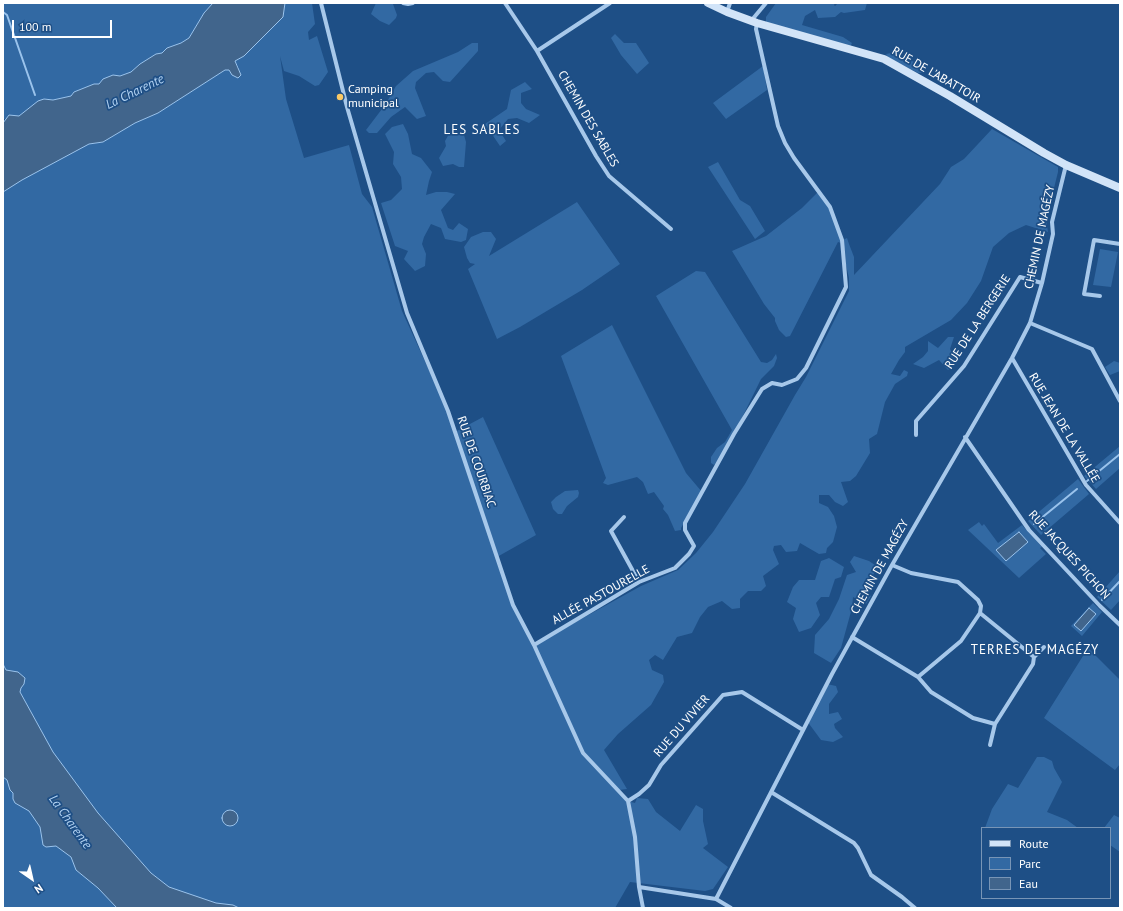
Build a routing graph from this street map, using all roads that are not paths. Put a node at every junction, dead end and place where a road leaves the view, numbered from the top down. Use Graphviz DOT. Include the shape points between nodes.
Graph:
graph roads {
  1 [pos="321,3"];
  2 [pos="403,3"];
  3 [pos="413,3"];
  4 [pos="505,3"];
  5 [pos="610,3"];
  6 [pos="708,3"];
  7 [pos="730,3"];
  8 [pos="766,3"];
  9 [pos="728,12"];
  10 [pos="754,22"];
  11 [pos="537,51"];
  12 [pos="1066,165"];
  13 [pos="1120,188"];
  14 [pos="671,229"];
  15 [pos="1120,244"];
  16 [pos="1042,283"];
  17 [pos="1100,296"];
  18 [pos="1030,323"];
  19 [pos="1012,358"];
  20 [pos="1120,401"];
  21 [pos="916,435"];
  22 [pos="966,437"];
  23 [pos="624,517"];
  24 [pos="1120,523"];
  25 [pos="892,565"];
  26 [pos="639,582"];
  27 [pos="980,613"];
  28 [pos="1120,625"];
  29 [pos="852,637"];
  30 [pos="534,645"];
  31 [pos="1044,647"];
  32 [pos="1034,657"];
  33 [pos="918,677"];
  34 [pos="995,724"];
  35 [pos="803,730"];
  36 [pos="990,745"];
  37 [pos="771,792"];
  38 [pos="628,801"];
  39 [pos="638,887"];
  40 [pos="716,899"];
  41 [pos="643,908"];
  42 [pos="731,908"];
  43 [pos="915,908"];
  1 -- 30 [label="street, RUE DE COURBIAC" via="347,107 407,313 448,411 513,605"];
  2 -- 3 [label="street"];
  4 -- 11 [label="street, CHEMIN DES SABLES"];
  5 -- 11 [label="street"];
  6 -- 9 [label="street, RUE DE L'ABATTOIR"];
  7 -- 9 [label="street"];
  8 -- 10 [label="street"];
  9 -- 10 [label="street, RUE DE L'ABATTOIR"];
  10 -- 12 [label="street, RUE DE L'ABATTOIR" via="894,64"];
  10 -- 26 [label="street, ALLÉE PASTOURELLE" via="778,126 794,158 830,207 842,240 846,287 806,368 797,379 782,384 772,383 762,389 734,434 685,523 685,530 694,546 689,554 675,568"];
  11 -- 14 [label="street, CHEMIN DES SABLES" via="609,176"];
  12 -- 13 [label="street, RUE DE L'ABATTOIR"];
  12 -- 16 [label="street, CHEMIN DE MAGÉZY" via="1052,222 1053,234"];
  15 -- 17 [label="street" via="1094,240 1084,294"];
  16 -- 18 [label="street, CHEMIN DE MAGÉZY"];
  16 -- 21 [label="street, RUE DE LA BERGERIE" via="1020,277 964,366 916,422"];
  18 -- 19 [label="street, CHEMIN DE MAGÉZY"];
  18 -- 20 [label="street" via="1092,349"];
  19 -- 22 [label="street, CHEMIN DE MAGÉZY"];
  19 -- 24 [label="street, RUE JEAN DE LA VALLÉE" via="1082,480"];
  22 -- 25 [label="street, CHEMIN DE MAGÉZY"];
  22 -- 28 [label="street, RUE JACQUES PICHON" via="1029,530"];
  23 -- 26 [label="street" via="611,531"];
  25 -- 27 [label="street" via="911,573 958,582 978,600 981,606"];
  25 -- 29 [label="street, CHEMIN DE MAGÉZY"];
  26 -- 30 [label="street, ALLÉE PASTOURELLE"];
  27 -- 32 [label="street"];
  27 -- 33 [label="street" via="961,641"];
  29 -- 33 [label="street"];
  29 -- 35 [label="street, CHEMIN DE MAGÉZY"];
  30 -- 38 [label="street, RUE DE COURBIAC" via="583,752"];
  31 -- 32 [label="street"];
  32 -- 34 [label="street" via="1033,664"];
  33 -- 34 [label="street" via="931,692 973,718"];
  34 -- 36 [label="street"];
  35 -- 37 [label="street, CHEMIN DE MAGÉZY"];
  35 -- 38 [label="street, RUE DU VIVIER" via="742,692 723,695 661,765 649,785"];
  37 -- 40 [label="street, CHEMIN DE MAGÉZY"];
  37 -- 43 [label="street" via="854,843 871,875"];
  38 -- 39 [label="street" via="635,837"];
  39 -- 40 [label="street"];
  39 -- 41 [label="street"];
  40 -- 42 [label="street"];
}
